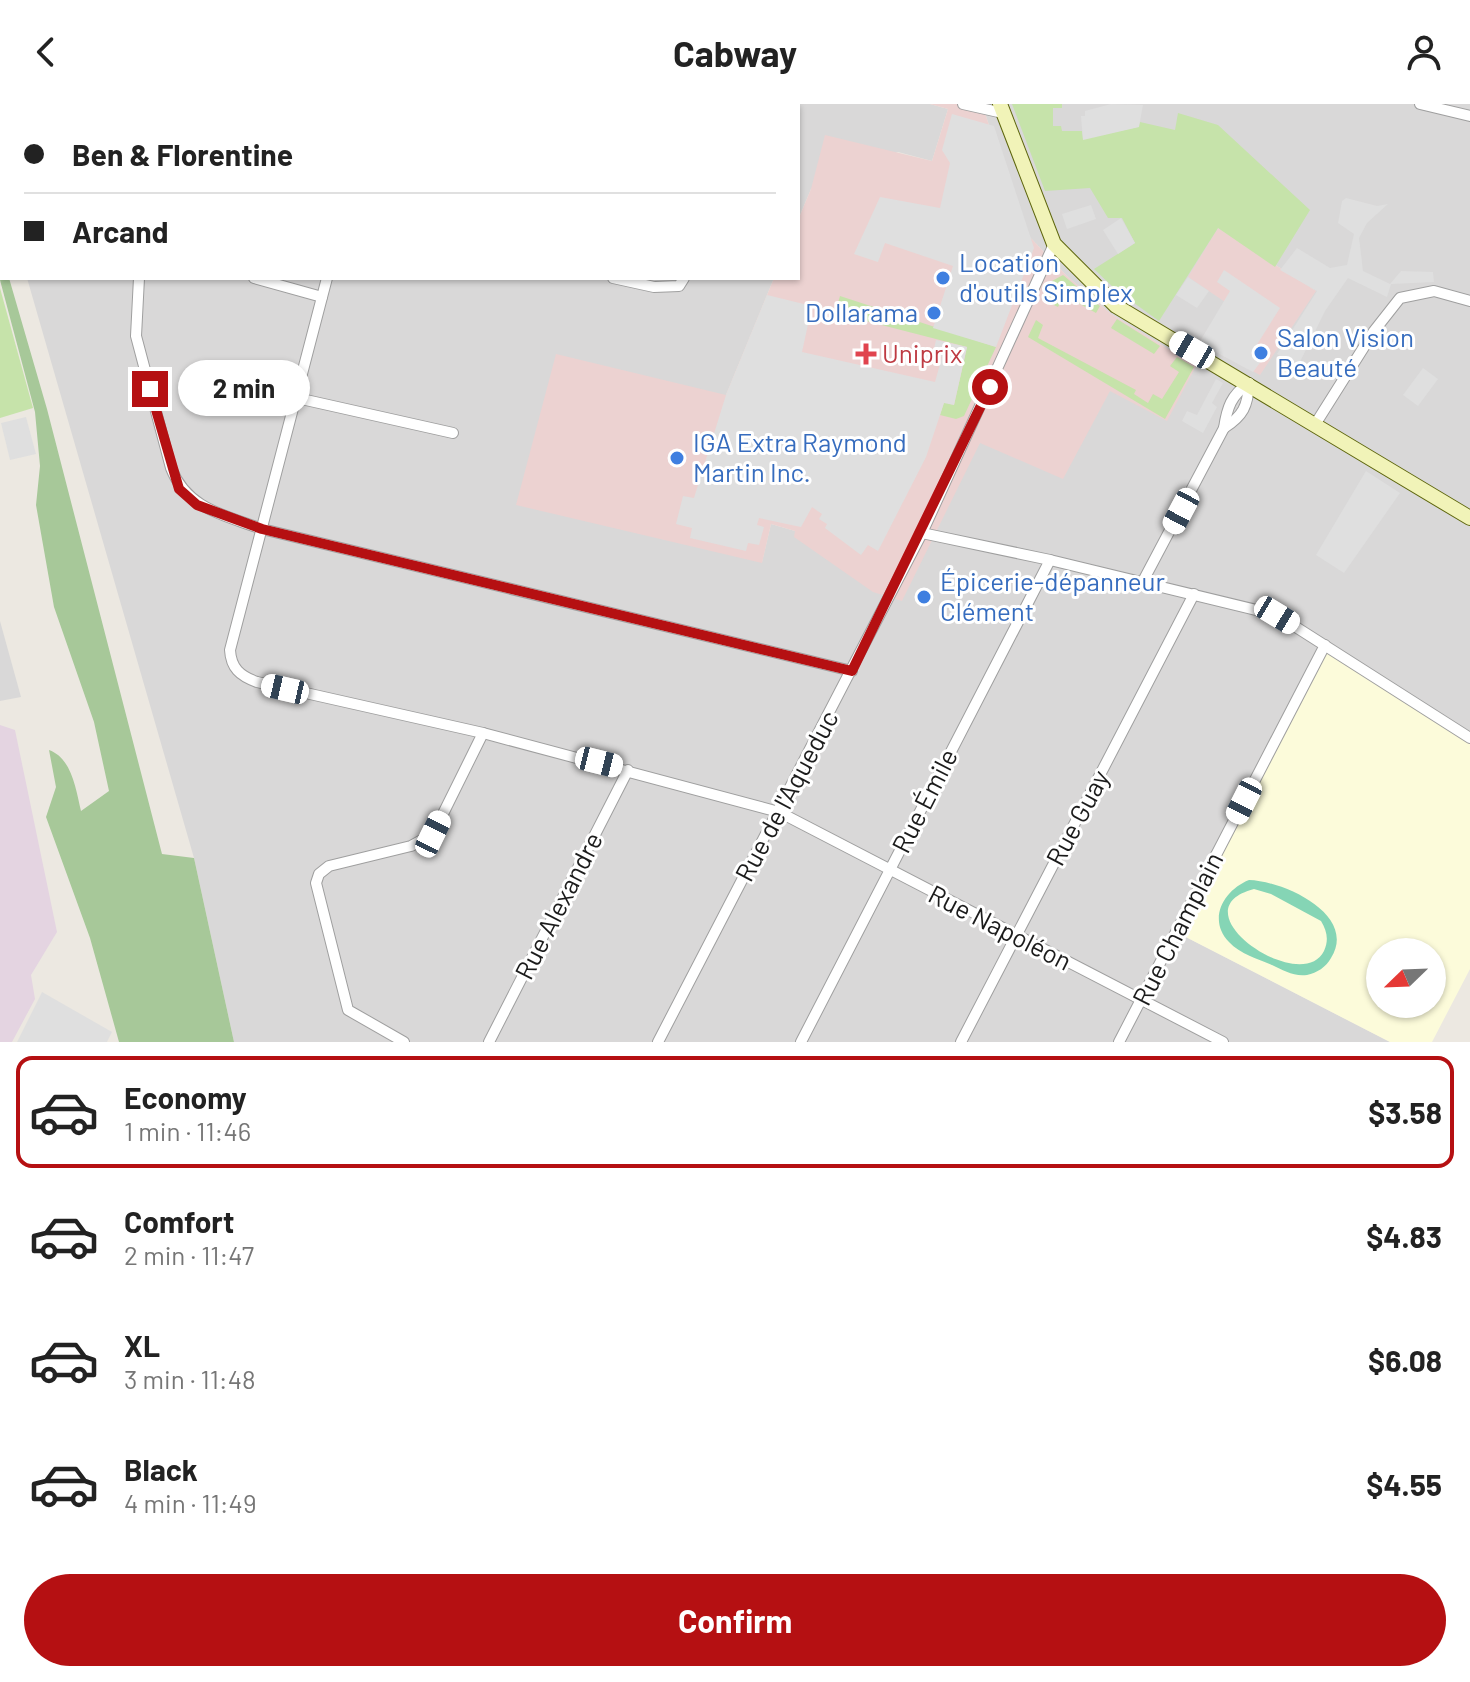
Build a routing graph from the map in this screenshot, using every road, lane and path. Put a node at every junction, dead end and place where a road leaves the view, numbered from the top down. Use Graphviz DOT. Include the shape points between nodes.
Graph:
graph roads {
  1 [pos="963,104"];
  2 [pos="1420,104"];
  3 [pos="1002,108"];
  4 [pos="1470,116"];
  5 [pos="1054,244"];
  6 [pos="139,280"];
  7 [pos="261,280"];
  8 [pos="326,280"];
  9 [pos="622,280"];
  10 [pos="683,280"];
  11 [pos="322,297"];
  12 [pos="1470,301"];
  13 [pos="1249,383"];
  14 [pos="297,398"];
  15 [pos="1316,423"];
  16 [pos="1224,428"];
  17 [pos="453,433"];
  18 [pos="1470,518"];
  19 [pos="262,529"];
  20 [pos="922,533"];
  21 [pos="1050,560"];
  22 [pos="1142,583"];
  23 [pos="1194,594"];
  24 [pos="1325,645"];
  25 [pos="852,671"];
  26 [pos="483,733"];
  27 [pos="1470,738"];
  28 [pos="628,770"];
  29 [pos="779,812"];
  30 [pos="889,871"];
  31 [pos="1016,936"];
  32 [pos="1141,1000"];
  33 [pos="404,1042"];
  34 [pos="489,1042"];
  35 [pos="658,1042"];
  36 [pos="801,1042"];
  37 [pos="961,1042"];
  38 [pos="1119,1042"];
  39 [pos="1223,1042"];
  1 -- 3 [label="street"];
  2 -- 4 [label="street"];
  3 -- 5 [label="street"];
  5 -- 13 [label="street" via="1116,306"];
  5 -- 20 [label="street, Rue de l'Aqueduc"];
  6 -- 19 [label="street" via="136,336 179,489 197,505"];
  7 -- 11 [label="street"];
  8 -- 11 [label="street"];
  9 -- 10 [label="street" via="654,287 679,286"];
  11 -- 14 [label="street"];
  12 -- 15 [label="street" via="1434,291 1400,298"];
  13 -- 15 [label="street"];
  13 -- 16 [label="street" via="1227,408"];
  13 -- 16 [label="street" via="1246,407"];
  14 -- 17 [label="street"];
  14 -- 19 [label="street"];
  15 -- 18 [label="street"];
  16 -- 22 [label="street"];
  19 -- 25 [label="street"];
  19 -- 26 [label="street, Rue Napoléon" via="230,650 238,672 257,682"];
  20 -- 21 [label="street"];
  20 -- 25 [label="street, Rue de l'Aqueduc"];
  21 -- 22 [label="street"];
  21 -- 30 [label="street, Rue Émile"];
  22 -- 23 [label="street"];
  23 -- 24 [label="street" via="1277,615"];
  23 -- 31 [label="street, Rue Guay"];
  24 -- 27 [label="street"];
  24 -- 32 [label="street, Rue Champlain"];
  25 -- 29 [label="street, Rue de l'Aqueduc"];
  26 -- 28 [label="street, Rue Napoléon"];
  26 -- 33 [label="street" via="433,834 411,846 329,866 319,874 317,895 348,1010"];
  28 -- 29 [label="street, Rue Napoléon"];
  28 -- 34 [label="street, Rue Alexandre"];
  29 -- 30 [label="street, Rue Napoléon"];
  29 -- 35 [label="street, Rue de l'Aqueduc"];
  30 -- 31 [label="street, Rue Napoléon"];
  30 -- 36 [label="street, Rue Émile"];
  31 -- 32 [label="street, Rue Napoléon"];
  31 -- 37 [label="street, Rue Guay"];
  32 -- 38 [label="street, Rue Champlain"];
  32 -- 39 [label="street, Rue Napoléon"];
}
